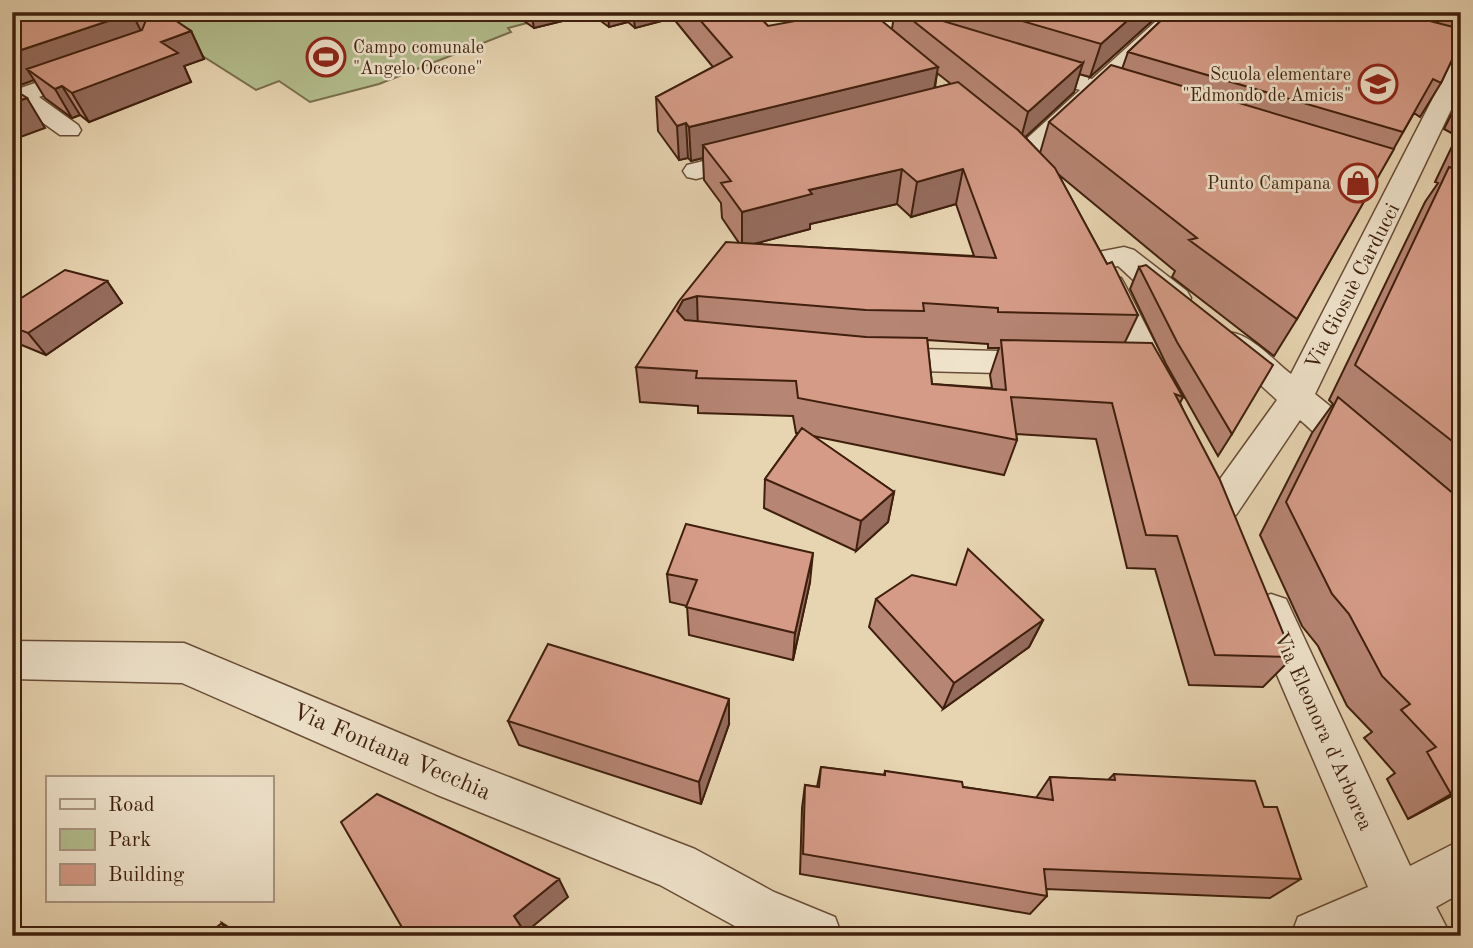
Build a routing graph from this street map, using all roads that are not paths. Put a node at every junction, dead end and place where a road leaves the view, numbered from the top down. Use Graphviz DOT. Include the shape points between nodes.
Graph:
graph roads {
  1 [pos="1178,12"];
  2 [pos="854,14"];
  3 [pos="1392,27"];
  4 [pos="883,44"];
  5 [pos="965,47"];
  6 [pos="1004,59"];
  7 [pos="110,64"];
  8 [pos="1095,87"];
  9 [pos="17,98"];
  10 [pos="1160,107"];
  11 [pos="69,130"];
  12 [pos="774,151"];
  13 [pos="696,171"];
  14 [pos="1037,176"];
  15 [pos="847,358"];
  16 [pos="1077,364"];
  17 [pos="1296,395"];
  18 [pos="1179,423"];
  19 [pos="1378,466"];
  20 [pos="1204,469"];
  21 [pos="1223,504"];
  22 [pos="1239,541"];
  23 [pos="1256,578"];
  24 [pos="12,660"];
  25 [pos="1461,865"];
  26 [pos="1412,918"];
  27 [pos="767,923"];
  28 [pos="816,936"];
  29 [pos="1317,936"];
  1 -- 8 [label="street"];
  2 -- 4 [label="street"];
  2 -- 5 [label="street"];
  3 -- 17 [label="street, Via Giosuè Carducci" via="1386,36 1458,58 1460,67"];
  6 -- 8 [label="street"];
  7 -- 9 [label="street"];
  8 -- 10 [label="street"];
  8 -- 14 [label="street" via="1011,150"];
  9 -- 11 [label="street"];
  12 -- 13 [label="street"];
  15 -- 16 [label="street"];
  17 -- 18 [label="street" via="1124,256 1091,245 1132,365"];
  17 -- 19 [label="street"];
  17 -- 21 [label="street, Via Giosuè Carducci"];
  20 -- 21 [label="street"];
  21 -- 22 [label="street"];
  23 -- 26 [label="street, Via Eleonora d'Arborea"];
  24 -- 27 [label="street, Via Fontana Vecchia" via="184,663 452,778 677,867"];
  25 -- 26 [label="street"];
  26 -- 29 [label="street"];
  27 -- 28 [label="street, Via Fontana Vecchia"];
}
